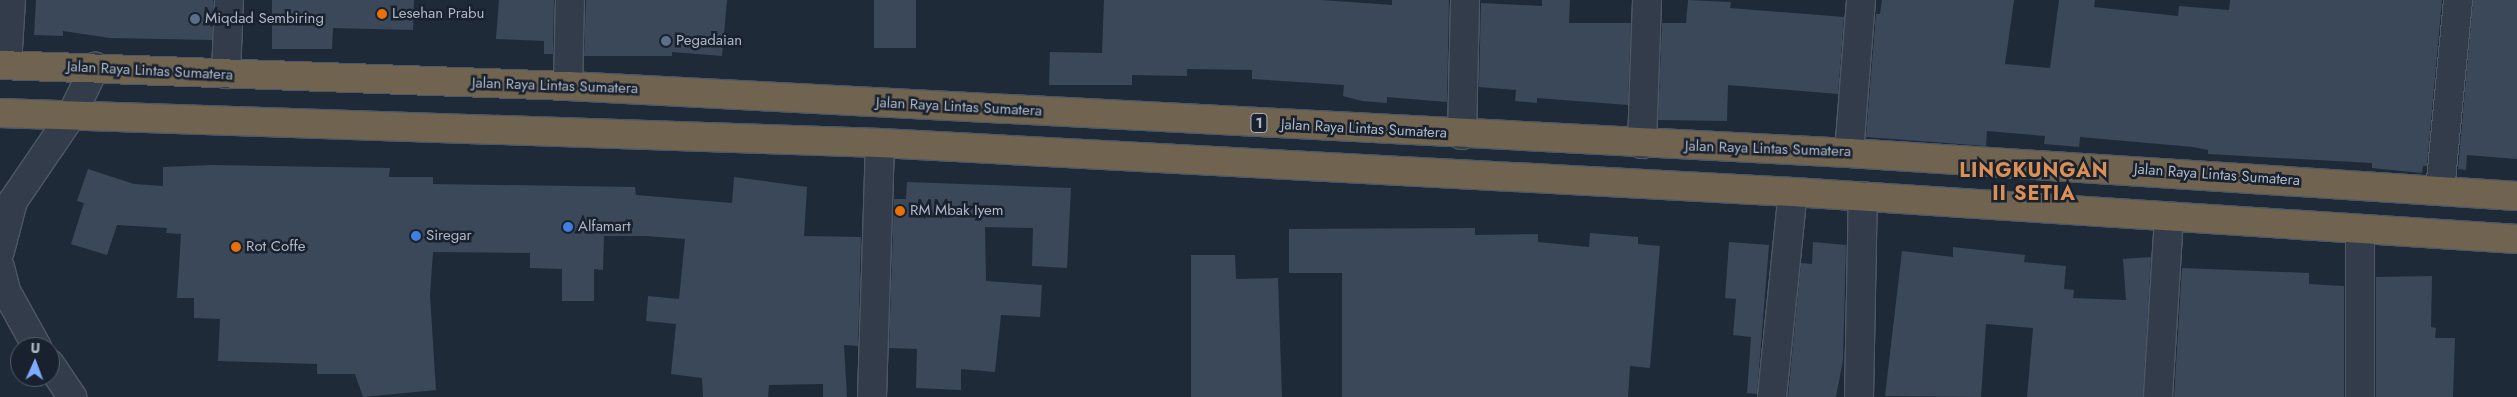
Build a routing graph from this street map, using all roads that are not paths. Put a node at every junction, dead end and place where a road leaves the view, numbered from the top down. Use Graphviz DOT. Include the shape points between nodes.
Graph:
graph roads {
  1 [pos="11,0"];
  2 [pos="229,0"];
  3 [pos="570,0"];
  4 [pos="1465,0"];
  5 [pos="1646,0"];
  6 [pos="1861,0"];
  7 [pos="2458,0"];
  8 [pos="4,65"];
  9 [pos="95,68"];
  10 [pos="226,74"];
  11 [pos="568,86"];
  12 [pos="0,113"];
  13 [pos="71,116"];
  14 [pos="1462,135"];
  15 [pos="880,142"];
  16 [pos="1642,144"];
  17 [pos="1849,152"];
  18 [pos="2440,191"];
  19 [pos="1793,192"];
  20 [pos="1863,196"];
  21 [pos="2517,196"];
  22 [pos="2169,216"];
  23 [pos="2360,230"];
  24 [pos="2517,239"];
  25 [pos="0,251"];
  26 [pos="0,267"];
  27 [pos="31,337"];
  28 [pos="60,379"];
  29 [pos="72,397"];
  30 [pos="872,397"];
  31 [pos="1772,397"];
  32 [pos="1859,397"];
  33 [pos="2158,397"];
  34 [pos="2360,397"];
  1 -- 8 [label="street"];
  2 -- 10 [label="street"];
  3 -- 11 [label="street"];
  4 -- 14 [label="street"];
  5 -- 16 [label="street"];
  6 -- 17 [label="street"];
  7 -- 18 [label="street"];
  8 -- 9 [label="highway, Jalan Raya Lintas Sumatera / 1"];
  9 -- 10 [label="highway, Jalan Raya Lintas Sumatera / 1"];
  9 -- 13 [label="street"];
  10 -- 11 [label="highway, Jalan Raya Lintas Sumatera / 1"];
  11 -- 14 [label="highway, Jalan Raya Lintas Sumatera / 1"];
  12 -- 13 [label="highway"];
  13 -- 15 [label="highway"];
  13 -- 25 [label="street" via="13,201"];
  14 -- 16 [label="highway, Jalan Raya Lintas Sumatera / 1"];
  15 -- 19 [label="highway"];
  15 -- 30 [label="street"];
  16 -- 17 [label="highway, Jalan Raya Lintas Sumatera / 1"];
  17 -- 18 [label="highway, Jalan Raya Lintas Sumatera / 1"];
  18 -- 21 [label="highway, Jalan Raya Lintas Sumatera / 1"];
  19 -- 20 [label="highway"];
  19 -- 31 [label="street"];
  20 -- 22 [label="highway"];
  20 -- 32 [label="street"];
  22 -- 23 [label="highway"];
  22 -- 33 [label="street"];
  23 -- 24 [label="highway"];
  23 -- 34 [label="street"];
  26 -- 27 [label="street" via="6,291"];
  28 -- 29 [label="street"];
}
